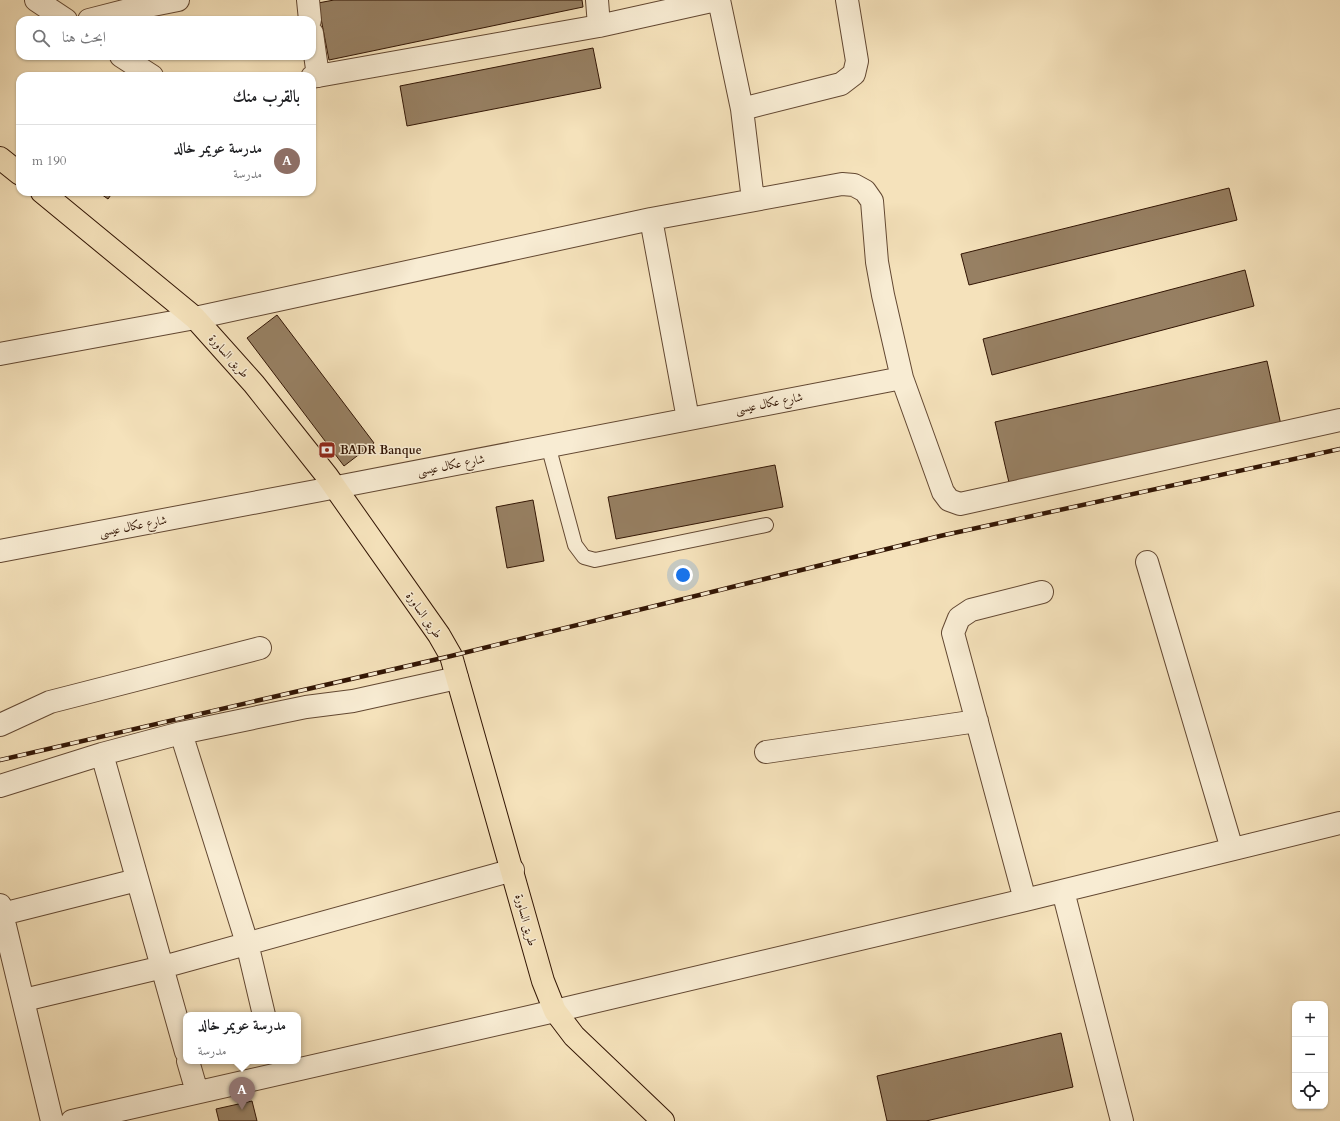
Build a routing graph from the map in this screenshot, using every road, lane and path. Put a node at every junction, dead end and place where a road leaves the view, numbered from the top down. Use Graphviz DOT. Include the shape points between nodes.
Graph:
graph roads {
  1 [pos="36,0"];
  2 [pos="178,0"];
  3 [pos="308,0"];
  4 [pos="597,0"];
  5 [pos="716,0"];
  6 [pos="719,0"];
  7 [pos="847,0"];
  8 [pos="127,5"];
  9 [pos="60,16"];
  10 [pos="100,16"];
  11 [pos="310,16"];
  12 [pos="599,26"];
  13 [pos="127,60"];
  14 [pos="314,60"];
  15 [pos="146,72"];
  16 [pos="315,72"];
  17 [pos="316,76"];
  18 [pos="742,109"];
  19 [pos="0,158"];
  20 [pos="16,171"];
  21 [pos="47,196"];
  22 [pos="753,200"];
  23 [pos="651,219"];
  24 [pos="195,318"];
  25 [pos="0,354"];
  26 [pos="902,378"];
  27 [pos="688,419"];
  28 [pos="1340,420"];
  29 [pos="548,445"];
  30 [pos="336,488"];
  31 [pos="766,525"];
  32 [pos="0,551"];
  33 [pos="1147,562"];
  34 [pos="1042,592"];
  35 [pos="260,648"];
  36 [pos="457,678"];
  37 [pos="977,721"];
  38 [pos="0,725"];
  39 [pos="181,733"];
  40 [pos="766,752"];
  41 [pos="102,754"];
  42 [pos="0,786"];
  43 [pos="1340,823"];
  44 [pos="1232,849"];
  45 [pos="513,870"];
  46 [pos="137,880"];
  47 [pos="1063,891"];
  48 [pos="1025,900"];
  49 [pos="1,910"];
  50 [pos="247,943"];
  51 [pos="163,967"];
  52 [pos="24,1000"];
  53 [pos="555,1011"];
  54 [pos="263,1012"];
  55 [pos="183,1041"];
  56 [pos="301,1063"];
  57 [pos="189,1064"];
  58 [pos="297,1064"];
  59 [pos="277,1068"];
  60 [pos="197,1092"];
  61 [pos="52,1121"];
  62 [pos="72,1121"];
  63 [pos="663,1121"];
  64 [pos="1122,1121"];
  1 -- 9 [label="street"];
  2 -- 8 [label="street"];
  3 -- 11 [label="street"];
  4 -- 12 [label="street"];
  5 -- 12 [label="street"];
  6 -- 18 [label="street"];
  7 -- 18 [label="street" via="857,61 854,74 841,84"];
  8 -- 10 [label="street"];
  12 -- 17 [label="street"];
  13 -- 15 [label="street"];
  14 -- 16 [label="street"];
  18 -- 22 [label="street"];
  19 -- 20 [label="main road"];
  21 -- 24 [label="main road, طريق الساورة"];
  22 -- 23 [label="street"];
  22 -- 26 [label="street" via="842,184 854,185 865,191 872,201 877,262"];
  23 -- 24 [label="street"];
  23 -- 27 [label="street"];
  24 -- 25 [label="street"];
  24 -- 30 [label="main road, طريق الساورة" via="254,384"];
  26 -- 27 [label="street, شارع عكال عيسى"];
  26 -- 28 [label="street" via="943,492 949,500 960,504"];
  27 -- 29 [label="street, شارع عكال عيسى"];
  29 -- 30 [label="street, شارع عكال عيسى"];
  29 -- 31 [label="lane" via="574,545 584,557 595,560"];
  30 -- 32 [label="street, شارع عكال عيسى"];
  30 -- 36 [label="main road, طريق الساورة" via="439,635 451,656"];
  33 -- 44 [label="street"];
  34 -- 37 [label="street" via="970,610 959,618 953,633"];
  35 -- 38 [label="street" via="50,702"];
  36 -- 39 [label="street" via="353,701 306,707"];
  36 -- 45 [label="main road, طريق الساورة"];
  37 -- 40 [label="street"];
  37 -- 48 [label="street"];
  39 -- 41 [label="street"];
  39 -- 50 [label="street"];
  41 -- 42 [label="street"];
  41 -- 46 [label="street"];
  43 -- 44 [label="street"];
  44 -- 47 [label="street"];
  45 -- 50 [label="street"];
  45 -- 53 [label="main road, طريق الساورة" via="543,982"];
  46 -- 49 [label="street"];
  46 -- 51 [label="street"];
  47 -- 48 [label="street"];
  47 -- 64 [label="street"];
  48 -- 53 [label="street"];
  49 -- 52 [label="street"];
  50 -- 51 [label="street"];
  50 -- 54 [label="street"];
  51 -- 52 [label="street"];
  51 -- 55 [label="street"];
  52 -- 61 [label="street"];
  53 -- 56 [label="street"];
  53 -- 63 [label="main road, طريق الساورة" via="574,1036"];
  57 -- 60 [label="street"];
  58 -- 59 [label="street"];
  59 -- 60 [label="street"];
  60 -- 62 [label="street"];
}
